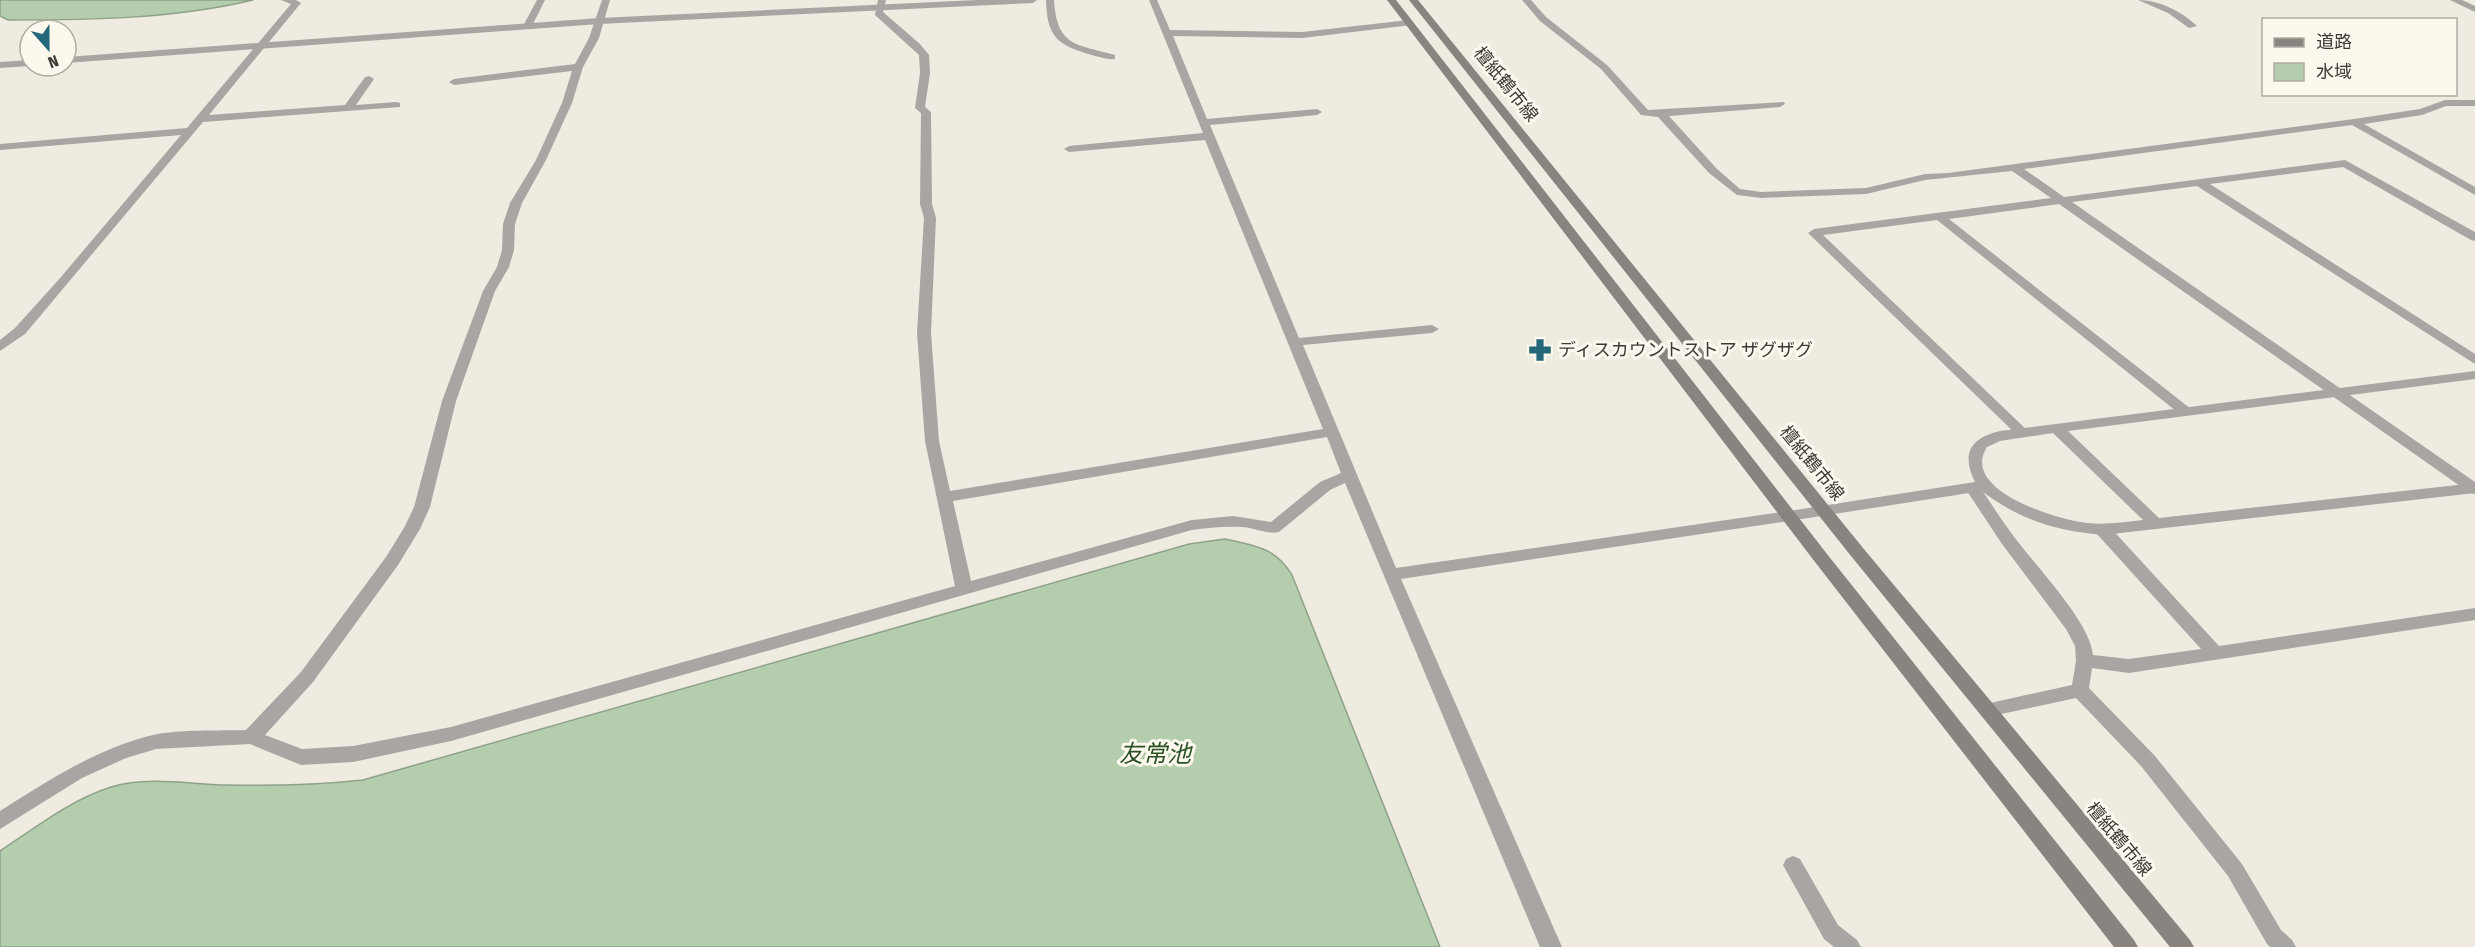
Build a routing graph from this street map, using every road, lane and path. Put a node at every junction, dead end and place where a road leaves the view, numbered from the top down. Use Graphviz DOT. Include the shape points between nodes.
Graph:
graph roads {
  1 [pos="285,0"];
  2 [pos="541,0"];
  3 [pos="606,0"];
  4 [pos="1033,0"];
  5 [pos="1050,0"];
  6 [pos="1153,0"];
  7 [pos="1391,0"];
  8 [pos="1413,0"];
  9 [pos="1526,0"];
  10 [pos="2142,0"];
  11 [pos="2454,0"];
  12 [pos="881,4"];
  13 [pos="2475,9"];
  14 [pos="599,21"];
  15 [pos="1408,23"];
  16 [pos="528,26"];
  17 [pos="2192,26"];
  18 [pos="1167,33"];
  19 [pos="260,46"];
  20 [pos="1112,57"];
  21 [pos="78,59"];
  22 [pos="18,64"];
  23 [pos="0,65"];
  24 [pos="578,67"];
  25 [pos="369,79"];
  26 [pos="454,82"];
  27 [pos="2475,103"];
  28 [pos="1780,104"];
  29 [pos="396,105"];
  30 [pos="348,109"];
  31 [pos="1317,112"];
  32 [pos="1661,114"];
  33 [pos="198,119"];
  34 [pos="2354,122"];
  35 [pos="1207,129"];
  36 [pos="188,131"];
  37 [pos="0,147"];
  38 [pos="1069,149"];
  39 [pos="2014,167"];
  40 [pos="2199,182"];
  41 [pos="2475,192"];
  42 [pos="2062,202"];
  43 [pos="1940,217"];
  44 [pos="2475,237"];
  45 [pos="1432,329"];
  46 [pos="1295,342"];
  47 [pos="0,347"];
  48 [pos="2475,360"];
  49 [pos="2475,375"];
  50 [pos="2339,394"];
  51 [pos="2186,412"];
  52 [pos="2057,429"];
  53 [pos="1332,432"];
  54 [pos="2022,432"];
  55 [pos="1350,475"];
  56 [pos="1979,487"];
  57 [pos="2475,488"];
  58 [pos="944,497"];
  59 [pos="1825,510"];
  60 [pos="1789,516"];
  61 [pos="2157,525"];
  62 [pos="2103,530"];
  63 [pos="1391,575"];
  64 [pos="964,589"];
  65 [pos="2475,615"];
  66 [pos="2215,653"];
  67 [pos="2085,661"];
  68 [pos="2080,690"];
  69 [pos="1987,710"];
  70 [pos="251,737"];
  71 [pos="0,821"];
  72 [pos="1793,865"];
  73 [pos="1551,947"];
  74 [pos="1850,947"];
  75 [pos="2127,947"];
  76 [pos="2183,947"];
  77 [pos="2285,947"];
  1 -- 19 [label="street" via="297,3"];
  2 -- 16 [label="street"];
  3 -- 14 [label="street"];
  4 -- 12 [label="street"];
  5 -- 20 [label="street" via="1055,33 1063,43"];
  6 -- 18 [label="street"];
  7 -- 15 [label="main road"];
  8 -- 59 [label="main road, 檀紙鶴市線"];
  9 -- 32 [label="street" via="1543,19 1604,67 1646,113"];
  10 -- 17 [label="street" via="2170,11"];
  11 -- 13 [label="street"];
  12 -- 14 [label="street"];
  12 -- 58 [label="street" via="878,13 920,48 925,57 920,108 926,112 926,204 930,218 924,333 932,441"];
  14 -- 16 [label="street"];
  14 -- 24 [label="street"];
  15 -- 18 [label="street" via="1302,35"];
  15 -- 60 [label="main road"];
  16 -- 19 [label="street"];
  18 -- 35 [label="street"];
  19 -- 21 [label="street"];
  19 -- 33 [label="street"];
  22 -- 23 [label="street"];
  24 -- 26 [label="street"];
  24 -- 70 [label="street" via="567,102 508,224 508,250 449,401 422,507 412,529 307,676"];
  25 -- 30 [label="street"];
  27 -- 34 [label="street" via="2445,103 2422,112"];
  28 -- 32 [label="street"];
  29 -- 30 [label="street"];
  30 -- 33 [label="street"];
  31 -- 35 [label="street"];
  32 -- 39 [label="street" via="1737,192 1761,195 1866,191 1925,177"];
  33 -- 36 [label="street"];
  34 -- 39 [label="street"];
  34 -- 41 [label="street"];
  35 -- 38 [label="street"];
  35 -- 46 [label="street"];
  36 -- 37 [label="street"];
  36 -- 47 [label="street" via="65,280 20,331"];
  39 -- 42 [label="street"];
  40 -- 42 [label="street"];
  40 -- 44 [label="street" via="2345,163"];
  40 -- 48 [label="street"];
  42 -- 43 [label="street"];
  42 -- 50 [label="street"];
  43 -- 51 [label="street"];
  43 -- 54 [label="street" via="1814,233"];
  45 -- 46 [label="street"];
  46 -- 53 [label="street"];
  49 -- 50 [label="street"];
  50 -- 51 [label="street"];
  50 -- 57 [label="street"];
  51 -- 52 [label="street"];
  52 -- 54 [label="street"];
  52 -- 61 [label="street"];
  53 -- 55 [label="street"];
  53 -- 58 [label="street"];
  54 -- 56 [label="street" via="1987,440 1978,450 1975,461"];
  55 -- 63 [label="street"];
  55 -- 64 [label="street" via="1325,486 1273,528 1246,521 1192,525"];
  56 -- 59 [label="street"];
  56 -- 62 [label="street" via="2035,519"];
  56 -- 67 [label="street" via="2008,540 2073,625 2084,646"];
  57 -- 61 [label="street"];
  58 -- 64 [label="street"];
  59 -- 60 [label="street"];
  59 -- 69 [label="main road, 檀紙鶴市線"];
  60 -- 63 [label="street"];
  60 -- 75 [label="main road"];
  61 -- 62 [label="street"];
  62 -- 66 [label="street"];
  63 -- 73 [label="street"];
  64 -- 70 [label="street" via="462,730 353,754 301,757"];
  65 -- 66 [label="street"];
  66 -- 67 [label="street" via="2129,666"];
  67 -- 68 [label="street"];
  68 -- 69 [label="street"];
  68 -- 77 [label="street" via="2148,761 2235,870 2274,937"];
  69 -- 76 [label="main road, 檀紙鶴市線"];
  70 -- 71 [label="street" via="156,742 121,752 75,772"];
  72 -- 74 [label="street" via="1831,932"];
}
